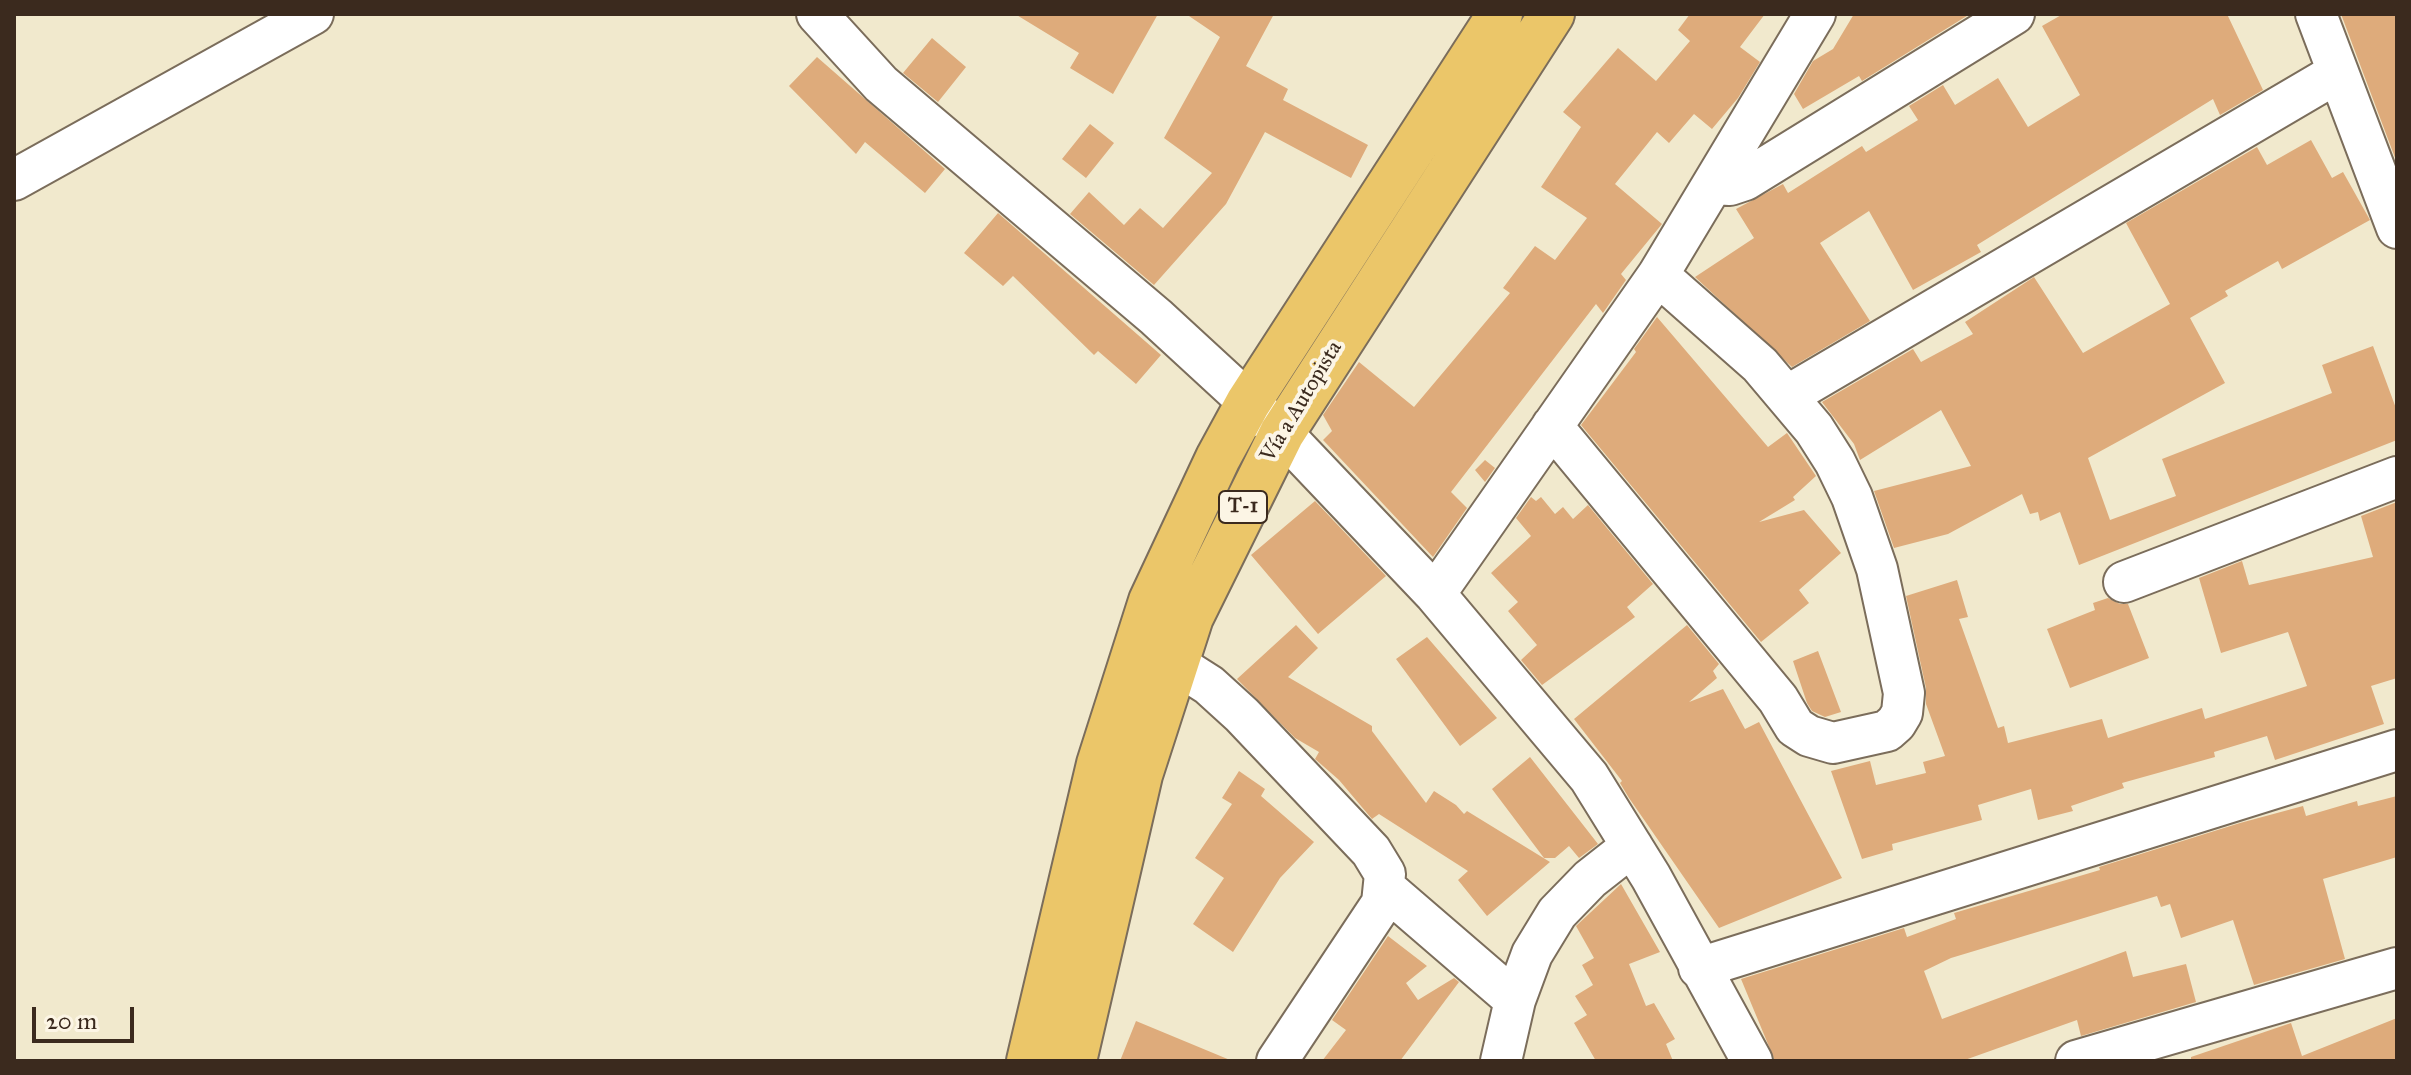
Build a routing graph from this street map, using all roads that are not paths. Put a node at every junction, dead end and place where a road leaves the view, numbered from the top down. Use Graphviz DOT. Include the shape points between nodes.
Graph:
graph roads {
  1 [pos="313,14"];
  2 [pos="817,14"];
  3 [pos="1500,14"];
  4 [pos="1552,14"];
  5 [pos="1815,14"];
  6 [pos="2014,14"];
  7 [pos="2316,14"];
  8 [pos="2337,73"];
  9 [pos="14,180"];
  10 [pos="1713,184"];
  11 [pos="2397,228"];
  12 [pos="1658,275"];
  13 [pos="1787,396"];
  14 [pos="1248,403"];
  15 [pos="1552,426"];
  16 [pos="1282,433"];
  17 [pos="2397,477"];
  18 [pos="2124,582"];
  19 [pos="1435,594"];
  20 [pos="1176,664"];
  21 [pos="2397,750"];
  22 [pos="1632,846"];
  23 [pos="1385,888"];
  24 [pos="1699,968"];
  25 [pos="2397,968"];
  26 [pos="1515,1000"];
  27 [pos="1029,1061"];
  28 [pos="1074,1061"];
  29 [pos="1277,1061"];
  30 [pos="1501,1061"];
  31 [pos="1752,1061"];
  32 [pos="2076,1061"];
  1 -- 9 [label="street"];
  2 -- 14 [label="street" via="881,84 1156,317"];
  3 -- 14 [label="highway, Vía a Autopista / T-1"];
  4 -- 16 [label="highway, Vía a Autopista / T-1"];
  5 -- 10 [label="street"];
  6 -- 10 [label="street" via="1745,180"];
  7 -- 8 [label="street"];
  8 -- 11 [label="street"];
  8 -- 13 [label="street"];
  10 -- 12 [label="street"];
  12 -- 13 [label="street" via="1760,365"];
  12 -- 15 [label="street"];
  13 -- 15 [label="street" via="1835,462 1862,520 1904,693 1902,713 1887,731 1833,743 1795,727 1778,699"];
  14 -- 16 [label="street"];
  14 -- 27 [label="highway, Vía a Autopista / T-1" via="1151,601 1099,764"];
  15 -- 19 [label="street"];
  16 -- 19 [label="street"];
  16 -- 20 [label="highway, Vía a Autopista / T-1" via="1191,617"];
  17 -- 18 [label="street"];
  19 -- 22 [label="street" via="1589,777"];
  20 -- 23 [label="street" via="1242,715 1371,851 1385,874"];
  20 -- 28 [label="highway, Vía a Autopista / T-1" via="1140,775"];
  21 -- 24 [label="street"];
  22 -- 24 [label="street"];
  22 -- 26 [label="street" via="1557,913 1532,954"];
  23 -- 26 [label="street"];
  23 -- 29 [label="street" via="1382,903"];
  24 -- 31 [label="street"];
  25 -- 32 [label="street"];
  26 -- 30 [label="street"];
}
